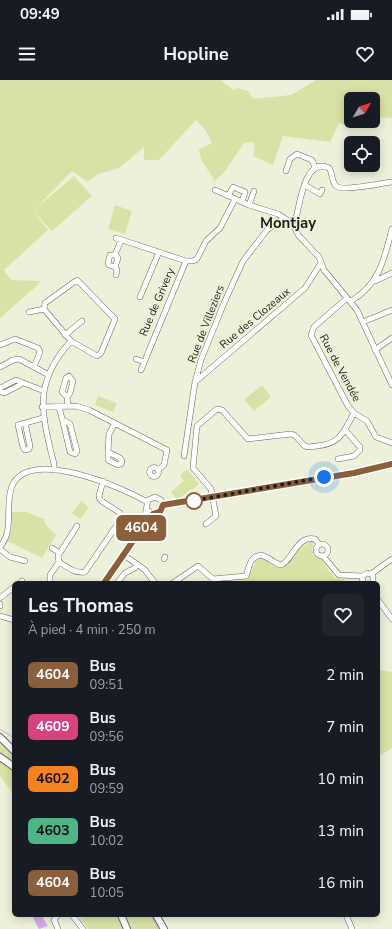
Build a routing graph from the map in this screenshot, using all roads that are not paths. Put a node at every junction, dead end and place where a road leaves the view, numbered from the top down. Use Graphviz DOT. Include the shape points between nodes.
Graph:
graph roads {
  1 [pos="315,168"];
  2 [pos="286,171"];
  3 [pos="392,182"];
  4 [pos="305,185"];
  5 [pos="215,190"];
  6 [pos="322,190"];
  7 [pos="254,191"];
  8 [pos="228,196"];
  9 [pos="235,199"];
  10 [pos="242,202"];
  11 [pos="248,205"];
  12 [pos="284,218"];
  13 [pos="292,223"];
  14 [pos="392,228"];
  15 [pos="390,242"];
  16 [pos="159,252"];
  17 [pos="115,255"];
  18 [pos="186,261"];
  19 [pos="321,263"];
  20 [pos="115,267"];
  21 [pos="392,273"];
  22 [pos="116,275"];
  23 [pos="374,281"];
  24 [pos="140,297"];
  25 [pos="349,300"];
  26 [pos="44,310"];
  27 [pos="392,310"];
  28 [pos="29,312"];
  29 [pos="82,321"];
  30 [pos="363,322"];
  31 [pos="65,335"];
  32 [pos="392,338"];
  33 [pos="71,341"];
  34 [pos="0,345"];
  35 [pos="375,350"];
  36 [pos="136,359"];
  37 [pos="144,362"];
  38 [pos="0,367"];
  39 [pos="34,367"];
  40 [pos="141,370"];
  41 [pos="49,375"];
  42 [pos="21,382"];
  43 [pos="195,382"];
  44 [pos="392,385"];
  45 [pos="0,388"];
  46 [pos="0,391"];
  47 [pos="44,391"];
  48 [pos="66,397"];
  49 [pos="68,406"];
  50 [pos="42,407"];
  51 [pos="60,407"];
  52 [pos="354,413"];
  53 [pos="43,418"];
  54 [pos="63,422"];
  55 [pos="25,423"];
  56 [pos="115,423"];
  57 [pos="346,431"];
  58 [pos="392,443"];
  59 [pos="108,452"];
  60 [pos="184,456"];
  61 [pos="338,459"];
  62 [pos="391,465"];
  63 [pos="54,470"];
  64 [pos="158,470"];
  65 [pos="103,481"];
  66 [pos="213,497"];
  67 [pos="147,502"];
  68 [pos="163,505"];
  69 [pos="147,510"];
  70 [pos="153,514"];
  71 [pos="206,524"];
  72 [pos="77,526"];
  73 [pos="142,528"];
  74 [pos="319,544"];
  75 [pos="0,548"];
  76 [pos="52,548"];
  77 [pos="60,553"];
  78 [pos="124,555"];
  79 [pos="323,556"];
  80 [pos="392,559"];
  81 [pos="25,561"];
  82 [pos="59,562"];
  83 [pos="137,564"];
  84 [pos="371,574"];
  85 [pos="362,576"];
  86 [pos="50,581"];
  87 [pos="106,581"];
  88 [pos="119,581"];
  89 [pos="153,581"];
  90 [pos="176,581"];
  91 [pos="363,581"];
  92 [pos="374,581"];
  93 [pos="12,589"];
  94 [pos="0,598"];
  95 [pos="380,603"];
  96 [pos="0,616"];
  97 [pos="12,619"];
  98 [pos="392,619"];
  99 [pos="0,736"];
  100 [pos="12,743"];
  101 [pos="12,749"];
  102 [pos="0,757"];
  103 [pos="12,766"];
  104 [pos="56,917"];
  105 [pos="74,917"];
  106 [pos="121,917"];
  107 [pos="157,917"];
  108 [pos="160,917"];
  109 [pos="347,917"];
  110 [pos="164,927"];
  111 [pos="58,929"];
  112 [pos="83,929"];
  113 [pos="127,929"];
  114 [pos="352,929"];
  1 -- 2 [label="street" via="312,160 297,154 290,159"];
  1 -- 3 [label="street" via="329,168 333,182 339,188"];
  1 -- 4 [label="street" via="309,173"];
  4 -- 6 [label="street" via="320,194"];
  4 -- 13 [label="street" via="296,218"];
  5 -- 8 [label="street"];
  7 -- 11 [label="street"];
  8 -- 9 [label="street"];
  8 -- 10 [label="street" via="233,187 245,192"];
  9 -- 10 [label="street"];
  9 -- 18 [label="street, Rue de Grivery" via="220,228 206,242 197,259"];
  10 -- 11 [label="street"];
  11 -- 12 [label="street"];
  12 -- 13 [label="street"];
  12 -- 43 [label="street, Rue de Villeziers" via="267,230 239,267 201,360"];
  13 -- 19 [label="street" via="299,236 317,254"];
  14 -- 15 [label="street"];
  15 -- 23 [label="street"];
  16 -- 17 [label="street" via="119,239"];
  16 -- 18 [label="street"];
  16 -- 24 [label="street"];
  17 -- 20 [label="street" via="118,258"];
  17 -- 20 [label="street" via="110,255 108,262"];
  18 -- 37 [label="street, Rue de Grivery"];
  19 -- 25 [label="street"];
  19 -- 43 [label="street, Rue des Clozeaux" via="305,288"];
  20 -- 22 [label="street"];
  21 -- 23 [label="street"];
  23 -- 25 [label="street, Rue de Vendée"];
  25 -- 30 [label="street"];
  25 -- 52 [label="street, Rue de Vendée" via="314,327 311,335"];
  26 -- 28 [label="street"];
  26 -- 31 [label="street"];
  26 -- 33 [label="street" via="45,303 77,280 114,316 115,322 100,355 95,356"];
  27 -- 30 [label="street"];
  29 -- 31 [label="street"];
  30 -- 35 [label="street"];
  31 -- 33 [label="street"];
  32 -- 35 [label="street"];
  33 -- 41 [label="street" via="62,350"];
  34 -- 39 [label="street" via="15,339 38,348 40,352"];
  35 -- 44 [label="street"];
  36 -- 37 [label="street"];
  37 -- 40 [label="street, Rue de Grivery"];
  38 -- 39 [label="street" via="16,359"];
  39 -- 41 [label="street"];
  41 -- 47 [label="street"];
  42 -- 45 [label="street" via="16,380"];
  42 -- 46 [label="street" via="4,393"];
  42 -- 47 [label="street"];
  43 -- 60 [label="street, Rue de Villeziers"];
  47 -- 50 [label="street"];
  48 -- 49 [label="street"];
  49 -- 51 [label="street"];
  49 -- 56 [label="street" via="89,410"];
  50 -- 51 [label="street"];
  50 -- 53 [label="street"];
  51 -- 54 [label="street"];
  52 -- 57 [label="street"];
  52 -- 58 [label="street, Rue de Vendée" via="366,421 376,437"];
  53 -- 55 [label="street"];
  53 -- 63 [label="street"];
  54 -- 54 [label="street" via="70,452 75,454 77,451 70,424 67,421"];
  55 -- 55 [label="street" via="19,424 18,427 25,450 30,446"];
  56 -- 59 [label="street" via="109,434"];
  56 -- 64 [label="street" via="167,450 164,465"];
  57 -- 61 [label="street" via="360,450 354,456"];
  57 -- 66 [label="street" via="327,445 308,447 297,436 291,434 248,439 219,409 197,426 192,462 193,468 211,490"];
  62 -- 66 [label="street"];
  63 -- 65 [label="street"];
  63 -- 75 [label="street" via="28,471 14,482 10,496 8,531"];
  65 -- 67 [label="street"];
  65 -- 82 [label="street" via="100,500 120,513 122,520 86,572 72,570"];
  66 -- 68 [label="street"];
  66 -- 71 [label="street" via="216,516"];
  67 -- 68 [label="street" via="152,497 157,498"];
  67 -- 69 [label="street"];
  68 -- 70 [label="street" via="160,512"];
  69 -- 70 [label="street"];
  69 -- 73 [label="street"];
  70 -- 73 [label="street"];
  72 -- 77 [label="street"];
  73 -- 78 [label="street"];
  74 -- 79 [label="street" via="316,551"];
  74 -- 79 [label="street" via="325,544 328,548 328,552"];
  74 -- 90 [label="street" via="310,538 295,548 286,563 281,565 264,556 255,557 251,560 246,576 213,579 198,566"];
  75 -- 81 [label="street" via="10,557"];
  76 -- 77 [label="street"];
  77 -- 82 [label="street"];
  78 -- 83 [label="street"];
  78 -- 87 [label="street"];
  79 -- 85 [label="street" via="340,575"];
  80 -- 84 [label="street"];
  82 -- 86 [label="street" via="50,575"];
  83 -- 88 [label="street"];
  83 -- 89 [label="street"];
  84 -- 85 [label="street"];
  84 -- 92 [label="street"];
  85 -- 91 [label="street"];
  93 -- 94 [label="street"];
  95 -- 98 [label="street"];
  96 -- 97 [label="street"];
  99 -- 100 [label="main road"];
  99 -- 101 [label="main road"];
  102 -- 103 [label="main road"];
  104 -- 111 [label="street" via="54,920"];
  105 -- 112 [label="street"];
  106 -- 113 [label="main road"];
  107 -- 110 [label="main road"];
  108 -- 110 [label="main road"];
  109 -- 114 [label="street"];
}
